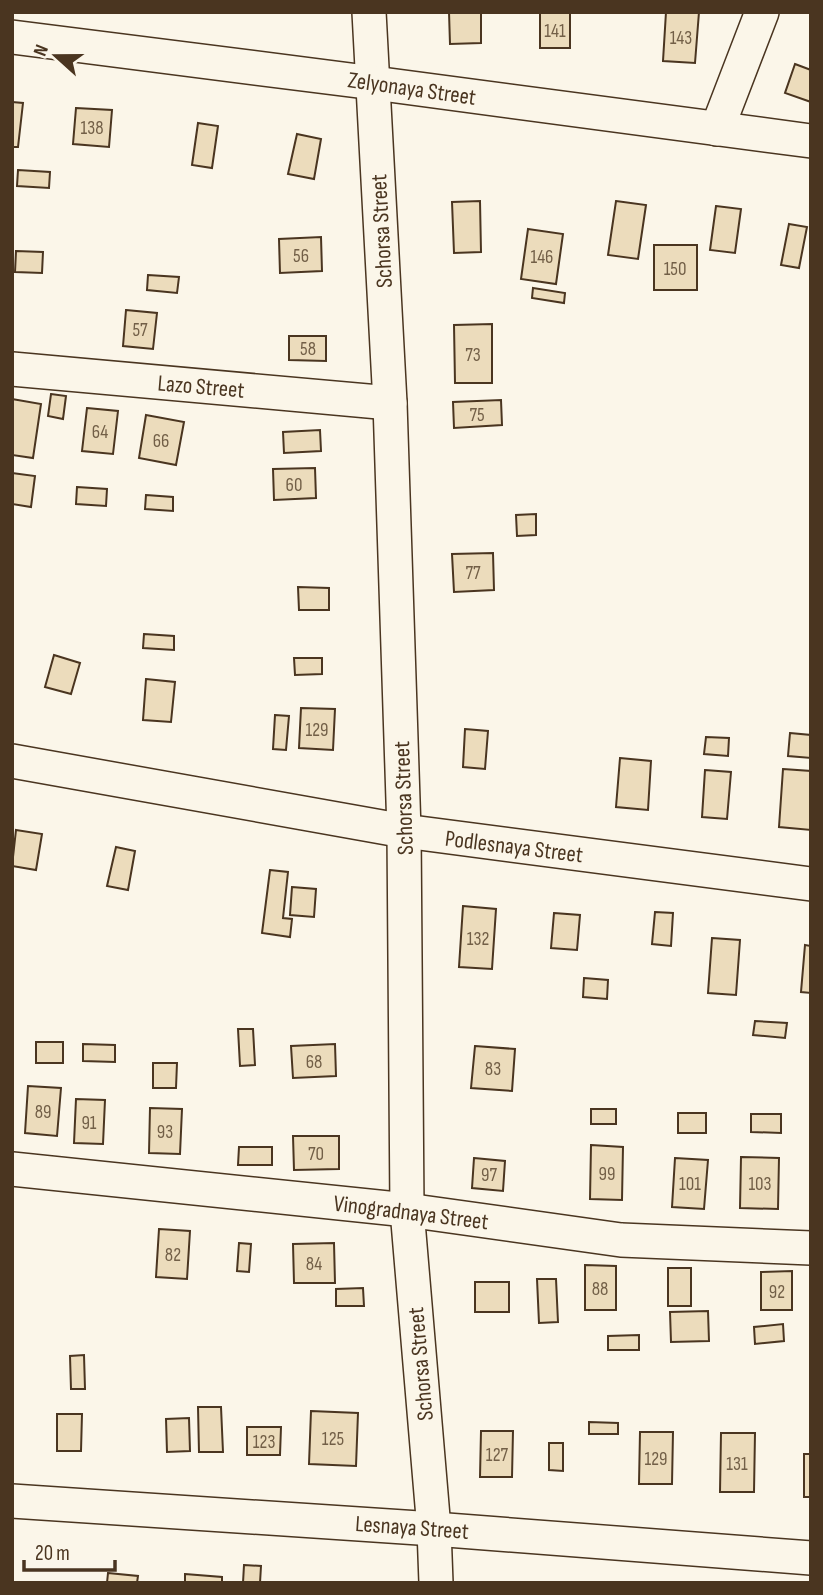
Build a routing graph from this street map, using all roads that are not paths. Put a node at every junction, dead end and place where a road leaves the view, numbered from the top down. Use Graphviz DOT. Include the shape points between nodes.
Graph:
graph roads {
  1 [pos="369,12"];
  2 [pos="762,12"];
  3 [pos="12,37"];
  4 [pos="374,83"];
  5 [pos="717,129"];
  6 [pos="811,141"];
  7 [pos="12,369"];
  8 [pos="390,403"];
  9 [pos="12,761"];
  10 [pos="404,831"];
  11 [pos="811,884"];
  12 [pos="12,1169"];
  13 [pos="408,1210"];
  14 [pos="811,1248"];
  15 [pos="12,1501"];
  16 [pos="433,1528"];
  17 [pos="811,1558"];
  18 [pos="436,1583"];
  1 -- 4 [label="street, Schorsa Street"];
  2 -- 5 [label="street"];
  3 -- 4 [label="street, Zelyonaya Street"];
  4 -- 5 [label="street, Zelyonaya Street"];
  4 -- 8 [label="street, Schorsa Street"];
  5 -- 6 [label="street, Zelyonaya Street"];
  7 -- 8 [label="street, Lazo Street"];
  8 -- 10 [label="street, Schorsa Street"];
  9 -- 10 [label="street, Podlesnaya Street"];
  10 -- 11 [label="street, Podlesnaya Street"];
  10 -- 13 [label="street, Schorsa Street"];
  12 -- 13 [label="street, Vinogradnaya Street"];
  13 -- 14 [label="street, Vinogradnaya Street" via="621,1240"];
  13 -- 16 [label="street, Schorsa Street"];
  15 -- 16 [label="street, Lesnaya Street"];
  16 -- 17 [label="street, Lesnaya Street"];
  16 -- 18 [label="street, Schorsa Street"];
}
